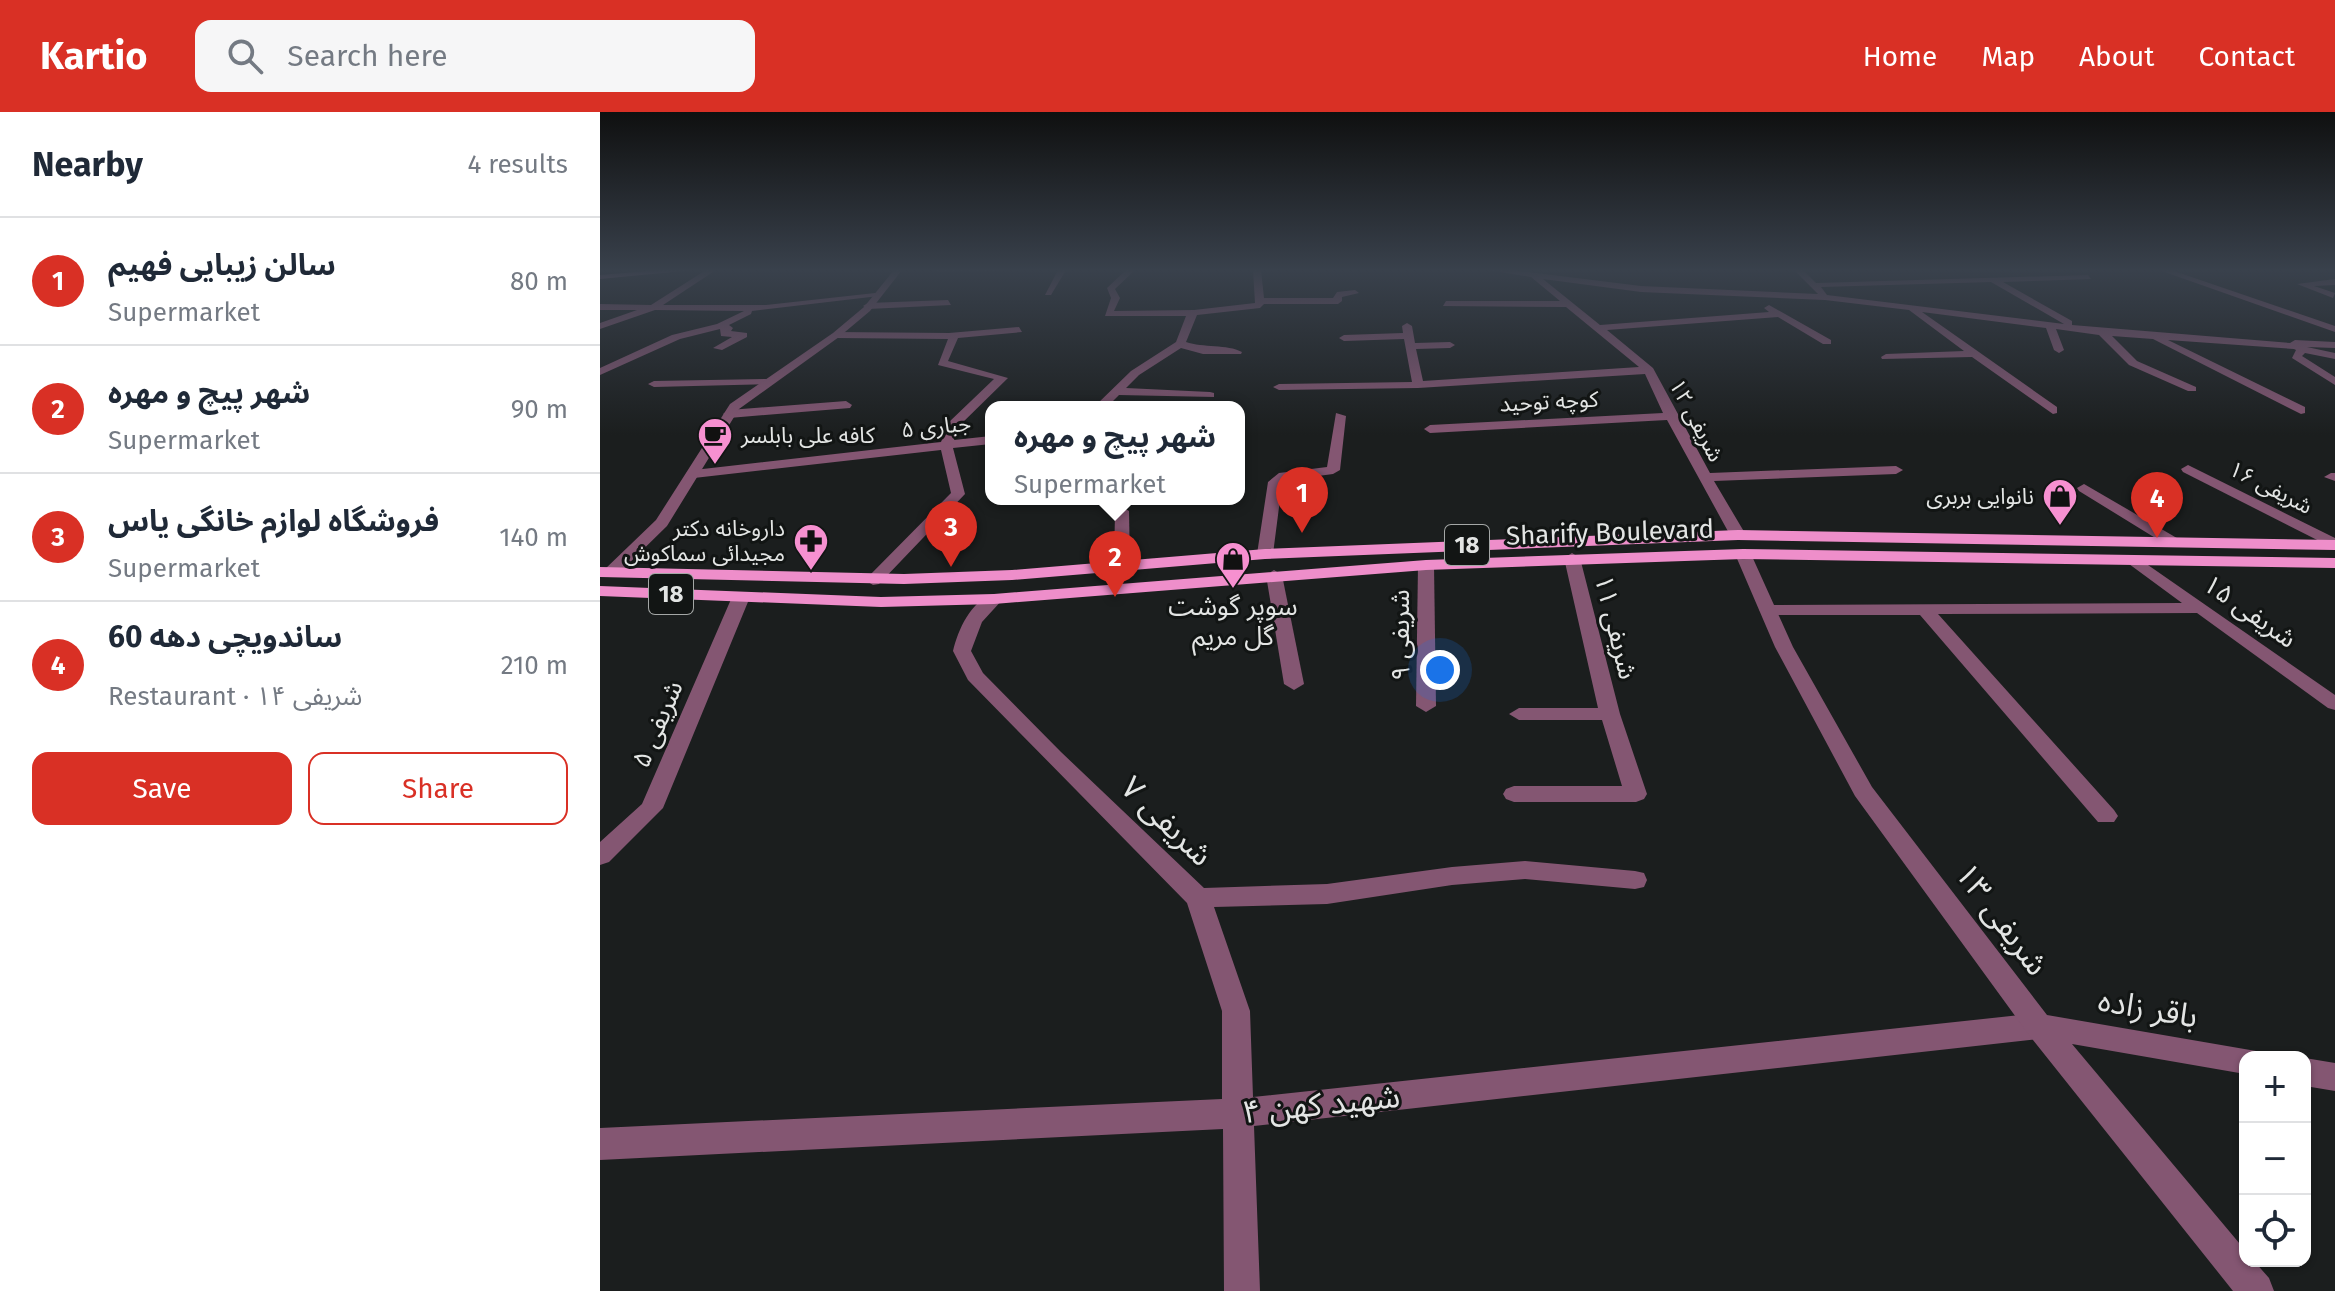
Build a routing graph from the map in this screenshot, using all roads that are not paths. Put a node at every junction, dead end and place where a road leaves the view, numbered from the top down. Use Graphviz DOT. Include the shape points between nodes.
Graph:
graph roads {
  1 [pos="847,325"];
  2 [pos="1187,325"];
  3 [pos="1595,325"];
  4 [pos="1638,325"];
  5 [pos="1798,325"];
  6 [pos="1934,325"];
  7 [pos="2050,325"];
  8 [pos="2073,325"];
  9 [pos="720,326"];
  10 [pos="1599,328"];
  11 [pos="2080,329"];
  12 [pos="1019,330"];
  13 [pos="2102,332"];
  14 [pos="836,335"];
  15 [pos="1410,335"];
  16 [pos="949,336"];
  17 [pos="2151,336"];
  18 [pos="1344,338"];
  19 [pos="1827,342"];
  20 [pos="1180,344"];
  21 [pos="1450,345"];
  22 [pos="2335,345"];
  23 [pos="718,348"];
  24 [pos="2299,348"];
  25 [pos="2059,350"];
  26 [pos="1237,352"];
  27 [pos="1973,354"];
  28 [pos="2335,356"];
  29 [pos="1886,357"];
  30 [pos="1649,370"];
  31 [pos="600,372"];
  32 [pos="769,382"];
  33 [pos="2335,382"];
  34 [pos="654,384"];
  35 [pos="1418,385"];
  36 [pos="1279,387"];
  37 [pos="2192,389"];
  38 [pos="1117,391"];
  39 [pos="1210,395"];
  40 [pos="1106,401"];
  41 [pos="846,405"];
  42 [pos="1449,410"];
  43 [pos="2053,410"];
  44 [pos="2301,410"];
  45 [pos="729,414"];
  46 [pos="1340,416"];
  47 [pos="1671,416"];
  48 [pos="1457,427"];
  49 [pos="1430,429"];
  50 [pos="985,441"];
  51 [pos="946,445"];
  52 [pos="2188,469"];
  53 [pos="1896,470"];
  54 [pos="694,474"];
  55 [pos="1705,477"];
  56 [pos="2084,488"];
  57 [pos="1122,511"];
  58 [pos="2176,544"];
  59 [pos="2335,544"];
  60 [pos="1741,545"];
  61 [pos="1372,549"];
  62 [pos="1265,554"];
  63 [pos="1572,558"];
  64 [pos="2135,561"];
  65 [pos="1426,565"];
  66 [pos="2330,565"];
  67 [pos="1122,566"];
  68 [pos="1374,568"];
  69 [pos="605,572"];
  70 [pos="1274,575"];
  71 [pos="873,580"];
  72 [pos="600,591"];
  73 [pos="741,597"];
  74 [pos="994,599"];
  75 [pos="2199,608"];
  76 [pos="1768,610"];
  77 [pos="1925,610"];
  78 [pos="1294,684"];
  79 [pos="2335,704"];
  80 [pos="1426,706"];
  81 [pos="1519,714"];
  82 [pos="1610,714"];
  83 [pos="1514,794"];
  84 [pos="2106,816"];
  85 [pos="600,856"];
  86 [pos="1635,880"];
  87 [pos="1198,898"];
  88 [pos="2039,1026"];
  89 [pos="2239,1060"];
  90 [pos="2311,1073"];
  91 [pos="2335,1077"];
  92 [pos="1238,1113"];
  93 [pos="600,1144"];
  94 [pos="1242,1291"];
  95 [pos="2256,1291"];
  1 -- 14 [label="street"];
  2 -- 20 [label="street"];
  3 -- 10 [label="street, شریفی ۱۲"];
  4 -- 10 [label="street"];
  5 -- 19 [label="street"];
  6 -- 27 [label="street"];
  7 -- 11 [label="street"];
  7 -- 25 [label="street"];
  8 -- 11 [label="street"];
  9 -- 23 [label="street" via="728,328 724,334 744,335"];
  9 -- 31 [label="street" via="676,337"];
  10 -- 30 [label="street, شریفی ۱۲"];
  11 -- 13 [label="street"];
  12 -- 16 [label="street"];
  13 -- 17 [label="street"];
  13 -- 37 [label="street" via="2133,363"];
  14 -- 16 [label="street"];
  14 -- 32 [label="street"];
  15 -- 18 [label="street"];
  15 -- 21 [label="street"];
  15 -- 35 [label="street"];
  16 -- 51 [label="street" via="954,337 942,363 1002,378 952,426"];
  17 -- 24 [label="street"];
  17 -- 44 [label="street"];
  20 -- 26 [label="street"];
  20 -- 38 [label="street"];
  22 -- 24 [label="street" via="2295,343"];
  24 -- 28 [label="street"];
  24 -- 33 [label="street" via="2296,356"];
  27 -- 29 [label="street"];
  27 -- 43 [label="street"];
  30 -- 35 [label="street"];
  30 -- 47 [label="street, شریفی ۱۲"];
  32 -- 34 [label="street"];
  32 -- 45 [label="street"];
  35 -- 36 [label="street"];
  38 -- 39 [label="street"];
  38 -- 40 [label="street"];
  41 -- 45 [label="street"];
  42 -- 48 [label="street"];
  45 -- 54 [label="street"];
  46 -- 62 [label="street" via="1333,470 1284,476 1275,482"];
  47 -- 48 [label="street, کوچه توحید"];
  47 -- 55 [label="street, شریفی ۱۲"];
  48 -- 49 [label="street, کوچه توحید"];
  50 -- 51 [label="street, جباری ۵"];
  51 -- 54 [label="street, جباری ۵"];
  51 -- 71 [label="street" via="958,494"];
  52 -- 59 [label="street, شریفی ۱۶"];
  53 -- 55 [label="street"];
  54 -- 69 [label="street" via="662,523"];
  55 -- 60 [label="street, شریفی ۱۲"];
  56 -- 58 [label="street"];
  57 -- 67 [label="street"];
  58 -- 59 [label="main road, Sharify Boulevard / 18"];
  58 -- 60 [label="main road, Sharify Boulevard / 18"];
  60 -- 61 [label="main road, Sharify Boulevard / 18"];
  60 -- 63 [label="main road, Sharify Boulevard / 18"];
  60 -- 64 [label="main road, Sharify Boulevard / 18"];
  60 -- 76 [label="street, شریفی ۱۳"];
  61 -- 62 [label="main road, Sharify Boulevard / 18"];
  61 -- 68 [label="main road"];
  62 -- 67 [label="main road, Sharify Boulevard / 18"];
  63 -- 65 [label="main road, Sharify Boulevard / 18"];
  63 -- 82 [label="street, شریفی ۱۱"];
  64 -- 66 [label="main road, Sharify Boulevard / 18"];
  64 -- 75 [label="street, شریفی ۱۵"];
  65 -- 68 [label="main road, Sharify Boulevard / 18"];
  65 -- 80 [label="street, شریفی ۹"];
  67 -- 71 [label="main road, Sharify Boulevard / 18"];
  68 -- 70 [label="main road, Sharify Boulevard / 18"];
  69 -- 71 [label="main road, Sharify Boulevard / 18"];
  70 -- 74 [label="main road, Sharify Boulevard / 18"];
  70 -- 78 [label="street"];
  72 -- 73 [label="main road, Sharify Boulevard / 18"];
  73 -- 74 [label="main road, Sharify Boulevard / 18"];
  73 -- 85 [label="street, شریفی ۵" via="652,808"];
  74 -- 87 [label="street, شریفی ۷" via="967,628 962,651 975,676"];
  75 -- 77 [label="street"];
  75 -- 79 [label="street, شریفی ۱۵"];
  76 -- 77 [label="street"];
  76 -- 88 [label="street, شریفی ۱۳" via="1863,791"];
  77 -- 84 [label="street"];
  81 -- 82 [label="street, شریفی ۱۱"];
  82 -- 83 [label="street" via="1636,794"];
  86 -- 87 [label="street" via="1525,870 1327,894"];
  87 -- 92 [label="street, شریفی ۷" via="1236,1011"];
  88 -- 89 [label="street, باقر زاده"];
  88 -- 92 [label="street, شهید کهن ۴"];
  88 -- 95 [label="street, شریفی ۱۳"];
  90 -- 91 [label="street"];
  92 -- 93 [label="street, شهید کهن ۴"];
  92 -- 94 [label="street, شریفی ۷"];
}
